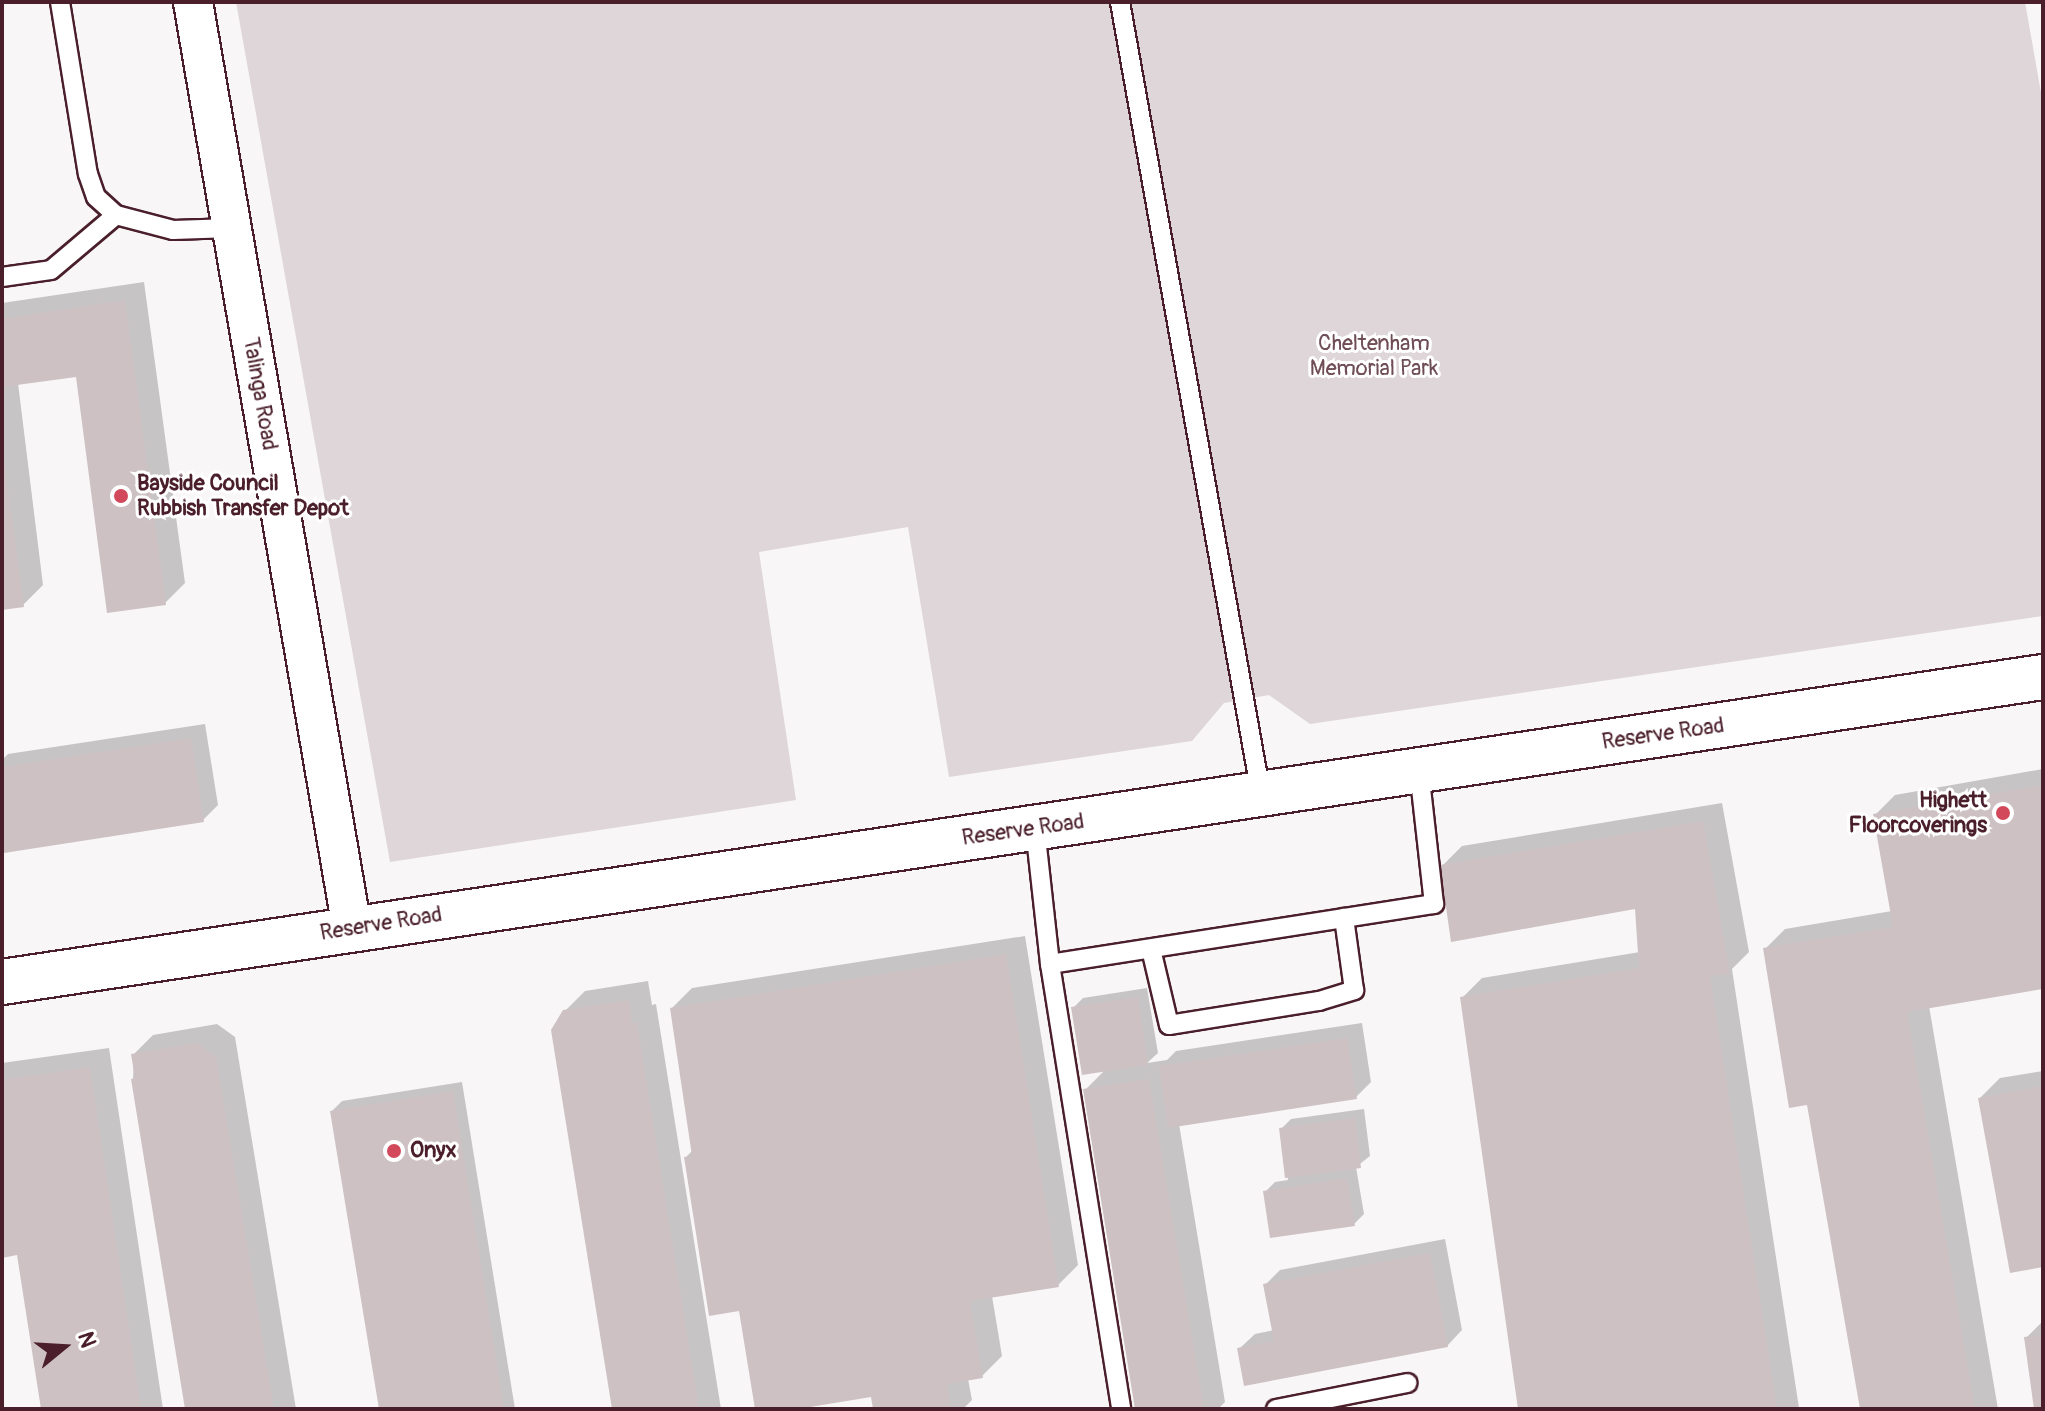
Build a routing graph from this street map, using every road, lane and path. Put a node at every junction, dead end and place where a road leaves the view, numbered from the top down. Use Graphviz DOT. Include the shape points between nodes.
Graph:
graph roads {
  1 [pos="60,2"];
  2 [pos="193,2"];
  3 [pos="1120,2"];
  4 [pos="116,215"];
  5 [pos="232,228"];
  6 [pos="2,277"];
  7 [pos="2043,677"];
  8 [pos="1419,770"];
  9 [pos="1261,794"];
  10 [pos="1035,828"];
  11 [pos="1344,918"];
  12 [pos="352,928"];
  13 [pos="1151,949"];
  14 [pos="1050,964"];
  15 [pos="2,982"];
  16 [pos="1407,1383"];
  17 [pos="1121,1409"];
  18 [pos="1276,1409"];
  1 -- 4 [label="lane" via="88,174 96,197"];
  2 -- 5 [label="street, Talinga Road"];
  3 -- 9 [label="lane"];
  4 -- 5 [label="lane" via="173,230"];
  4 -- 6 [label="lane" via="51,270"];
  5 -- 12 [label="street, Talinga Road"];
  7 -- 8 [label="street, Reserve Road"];
  8 -- 9 [label="street, Reserve Road"];
  8 -- 11 [label="lane" via="1434,904"];
  9 -- 10 [label="street, Reserve Road"];
  10 -- 12 [label="street, Reserve Road"];
  10 -- 14 [label="lane"];
  11 -- 13 [label="lane"];
  11 -- 13 [label="lane" via="1354,990 1319,1001 1169,1025"];
  12 -- 15 [label="street, Reserve Road"];
  13 -- 14 [label="lane"];
  14 -- 17 [label="lane"];
  16 -- 18 [label="lane"];
}
